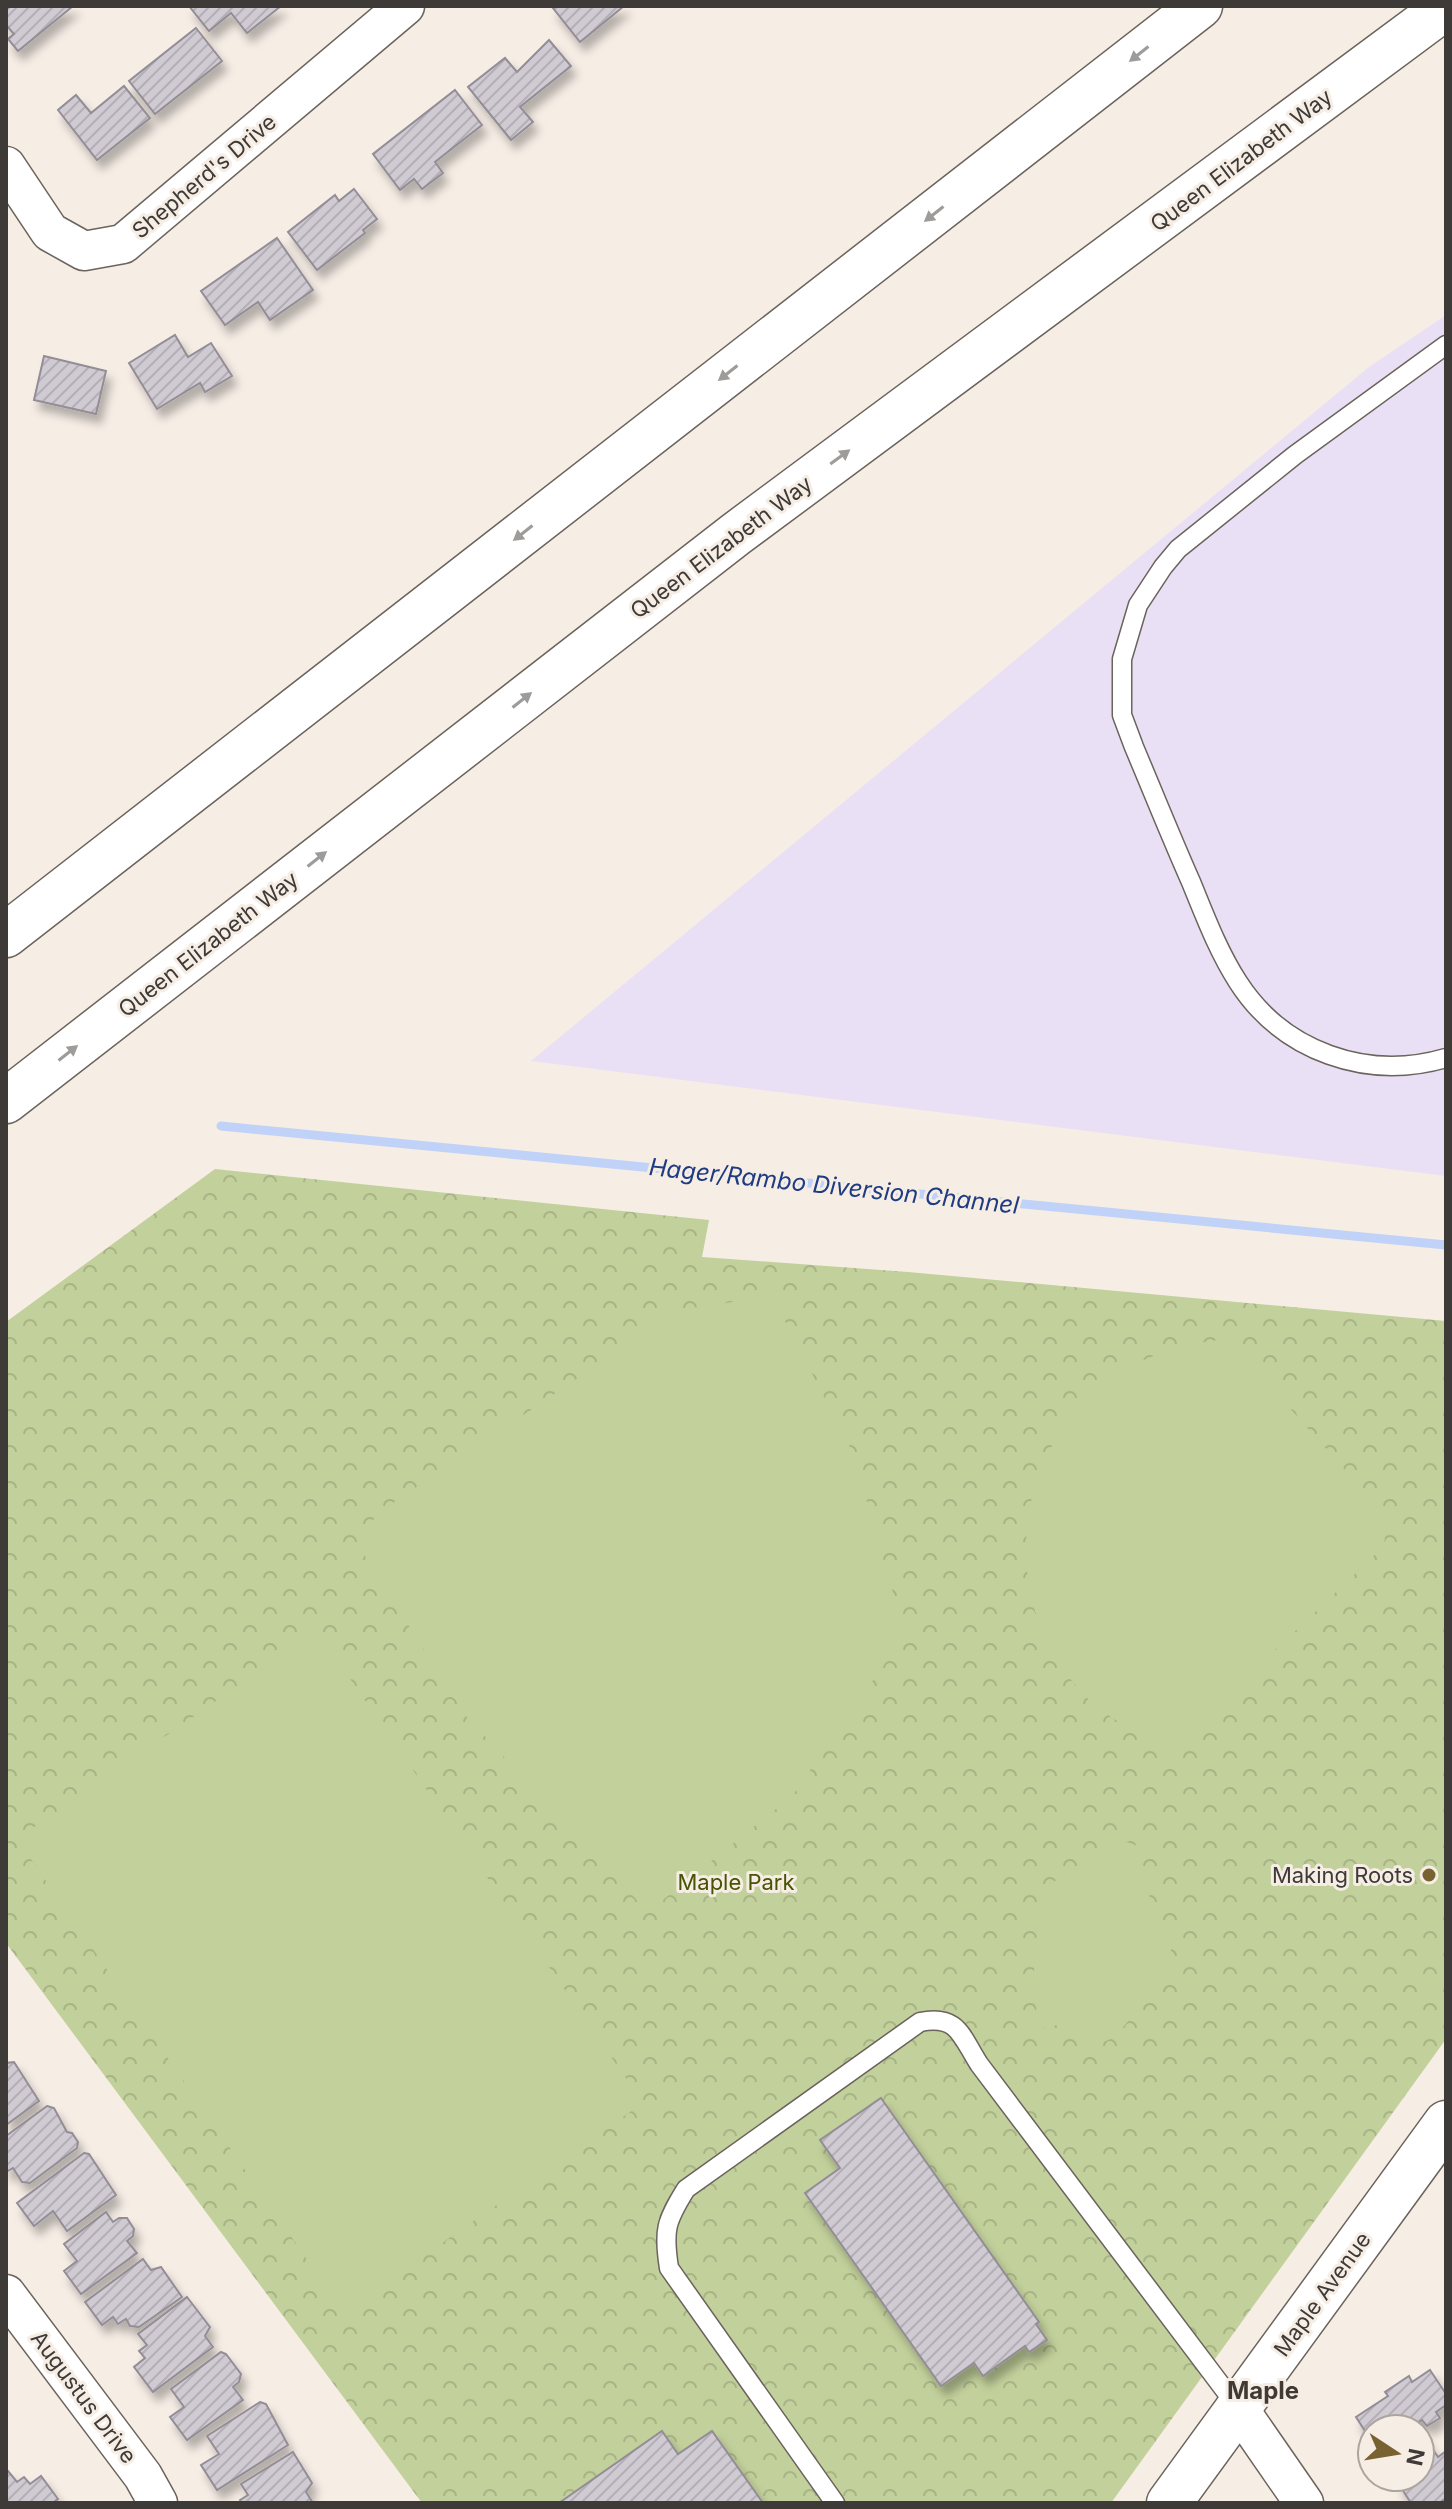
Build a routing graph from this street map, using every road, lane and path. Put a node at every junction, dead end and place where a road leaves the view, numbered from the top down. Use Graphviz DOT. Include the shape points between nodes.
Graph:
graph roads {
  1 [pos="405,6"];
  2 [pos="1200,6"];
  3 [pos="1446,7"];
  4 [pos="6,166"];
  5 [pos="1446,345"];
  6 [pos="6,935"];
  7 [pos="1446,1058"];
  8 [pos="6,1101"];
  9 [pos="1446,2123"];
  10 [pos="6,2294"];
  11 [pos="1239,2409"];
  12 [pos="158,2503"];
  13 [pos="835,2503"];
  14 [pos="1169,2503"];
  15 [pos="1304,2503"];
  1 -- 4 [label="street, Shepherd's Drive" via="123,244 84,251 50,232"];
  2 -- 6 [label="main road, one-way"];
  8 -- 3 [label="main road, Queen Elizabeth Way, one-way" via="736,534"];
  5 -- 7 [label="lane" via="1178,549 1138,605 1122,659 1120,688 1122,715 1134,747 1214,936 1240,985 1275,1026 1303,1044 1362,1065 1399,1067"];
  9 -- 11 [label="main road, Maple Avenue"];
  10 -- 12 [label="street, Augustus Drive"];
  11 -- 13 [label="lane" via="954,2025 938,2018 920,2022 686,2189 670,2215 665,2245 669,2268"];
  11 -- 14 [label="main road, Maple Avenue"];
  11 -- 15 [label="street"];
}
